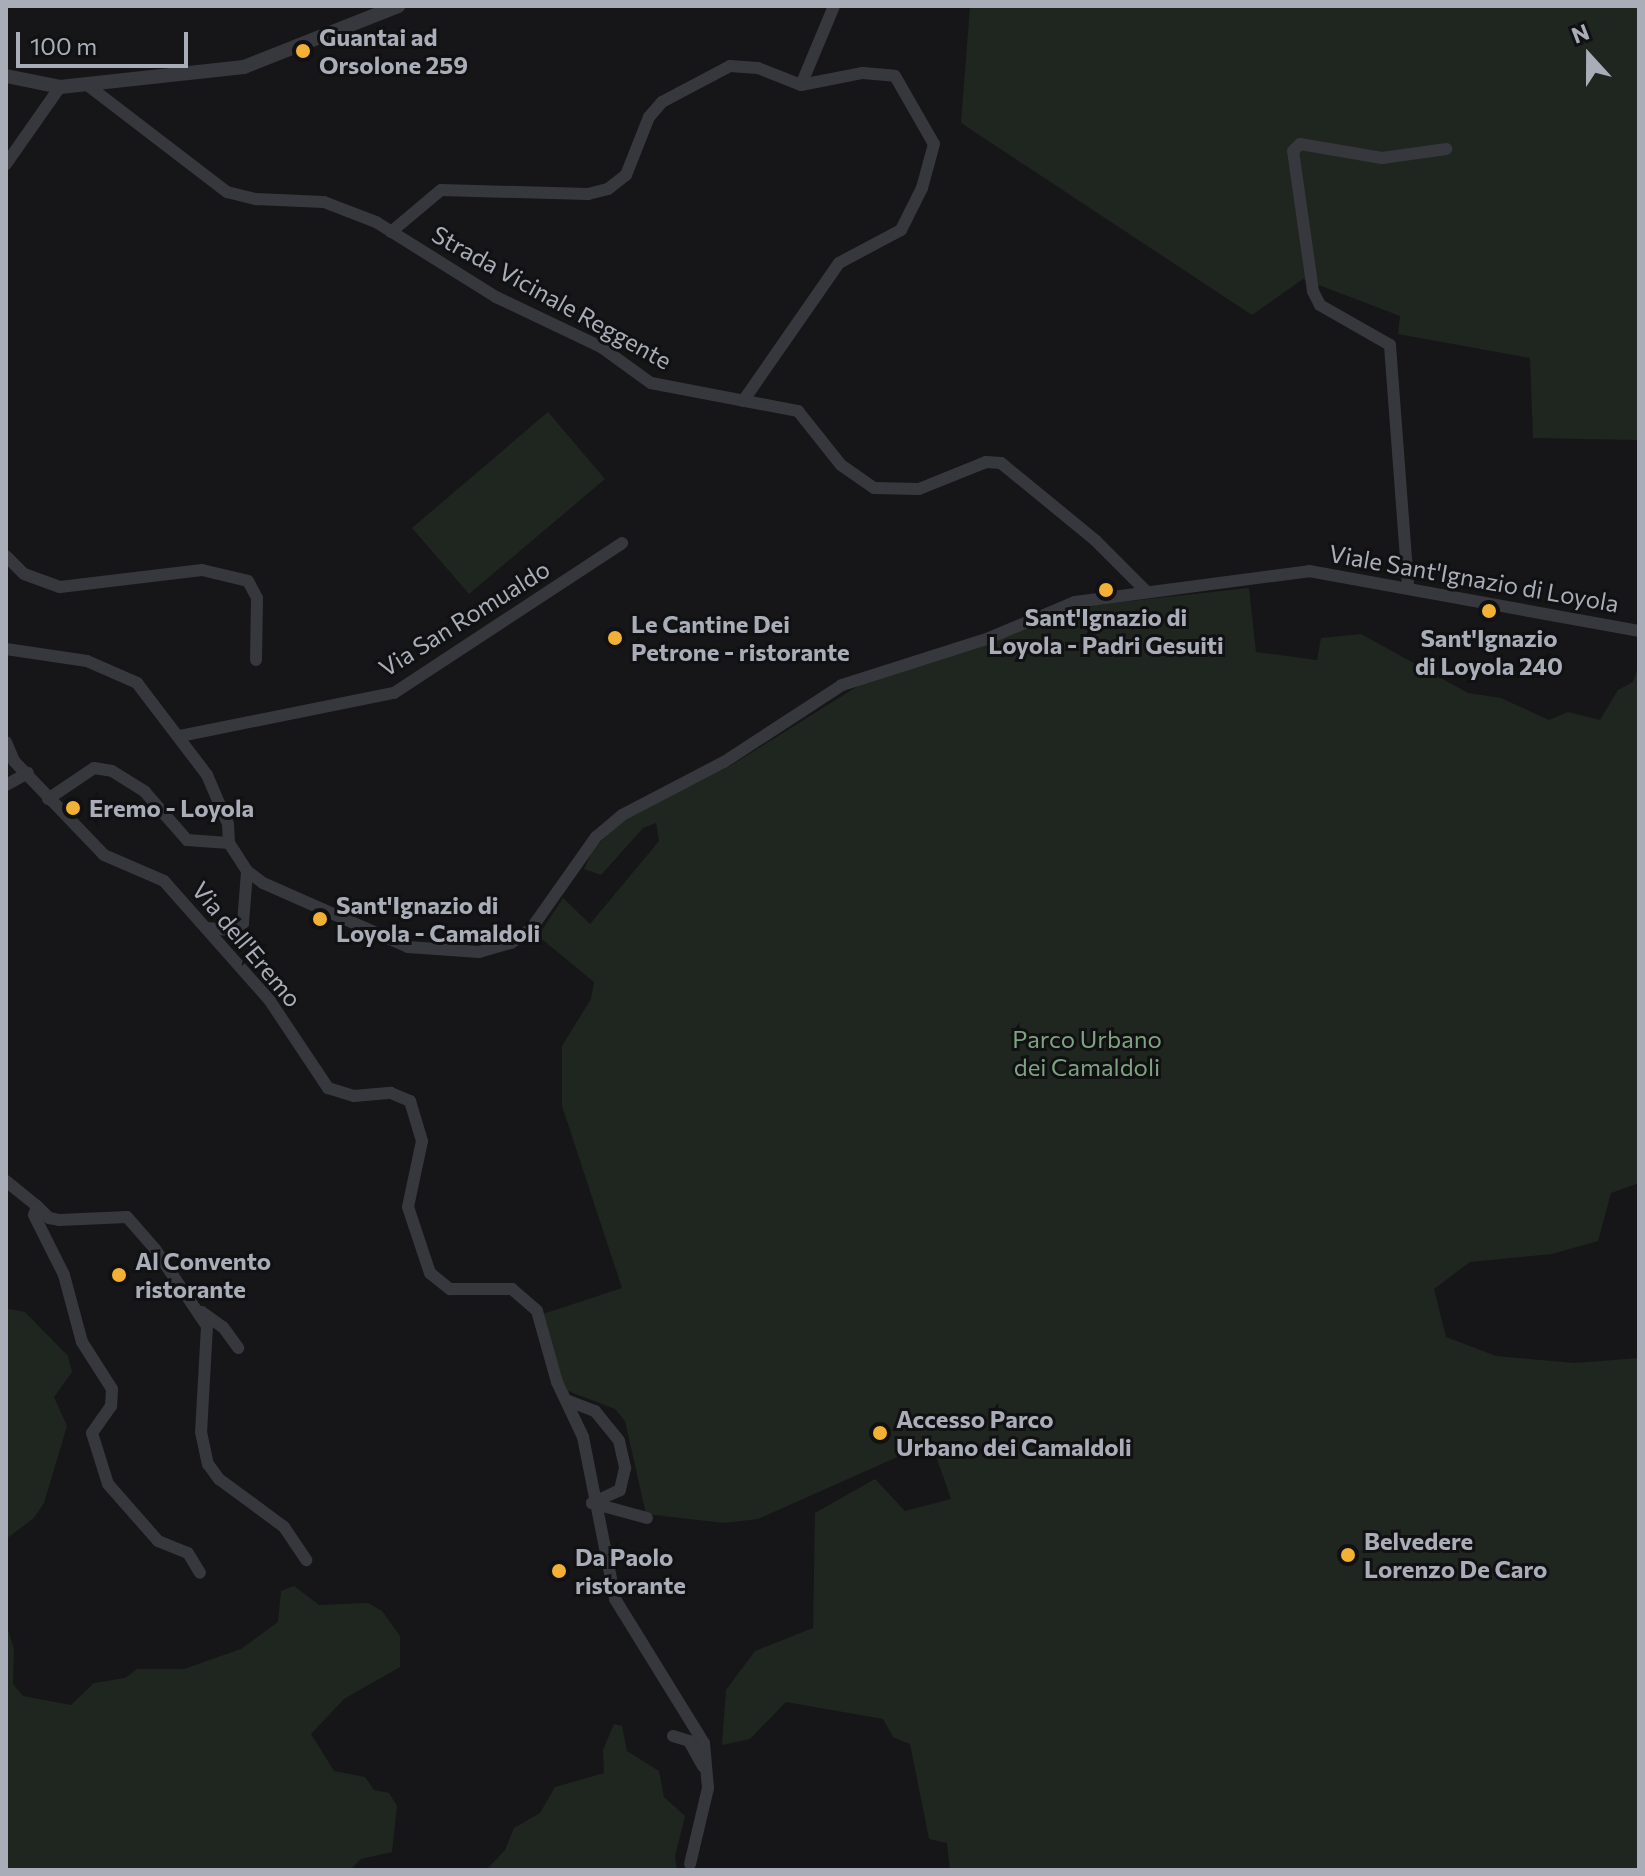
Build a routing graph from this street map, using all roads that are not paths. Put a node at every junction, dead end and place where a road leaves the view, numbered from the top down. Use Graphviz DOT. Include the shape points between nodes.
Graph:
graph roads {
  1 [pos="398,6"];
  2 [pos="834,6"];
  3 [pos="6,76"];
  4 [pos="86,84"];
  5 [pos="801,85"];
  6 [pos="60,87"];
  7 [pos="1446,149"];
  8 [pos="6,164"];
  9 [pos="391,232"];
  10 [pos="743,401"];
  11 [pos="622,543"];
  12 [pos="6,556"];
  13 [pos="1408,585"];
  14 [pos="1146,591"];
  15 [pos="1639,631"];
  16 [pos="6,649"];
  17 [pos="256,660"];
  18 [pos="180,736"];
  19 [pos="6,741"];
  20 [pos="28,773"];
  21 [pos="6,785"];
  22 [pos="48,799"];
  23 [pos="229,843"];
  24 [pos="247,872"];
  25 [pos="207,928"];
  26 [pos="6,1181"];
  27 [pos="37,1206"];
  28 [pos="193,1306"];
  29 [pos="238,1348"];
  30 [pos="566,1400"];
  31 [pos="592,1503"];
  32 [pos="647,1518"];
  33 [pos="306,1560"];
  34 [pos="200,1573"];
  35 [pos="673,1736"];
  36 [pos="708,1771"];
  37 [pos="690,1864"];
  1 -- 4 [label="street" via="244,67"];
  2 -- 5 [label="street"];
  3 -- 6 [label="street"];
  4 -- 6 [label="street"];
  4 -- 9 [label="street, Strada Vicinale Reggente" via="227,192 324,202"];
  5 -- 9 [label="street" via="758,68 730,66 662,102 649,117 626,175 608,189 588,194 441,190"];
  5 -- 10 [label="street" via="863,73 895,76 934,144 922,188 901,230 839,263"];
  6 -- 8 [label="street" via="43,119"];
  7 -- 13 [label="street" via="1382,158 1300,144 1293,151 1313,291 1320,305 1390,345"];
  9 -- 10 [label="street, Strada Vicinale Reggente" via="496,297 601,347 651,383"];
  10 -- 14 [label="street, Strada Vicinale Reggente" via="798,411 841,465 874,488 919,489 986,462 1001,463 1106,549"];
  11 -- 18 [label="street, Via San Romualdo" via="394,693"];
  12 -- 17 [label="street" via="24,574 60,587 202,570 248,581 257,598"];
  13 -- 14 [label="street, Viale Sant'Ignazio di Loyola" via="1309,571"];
  13 -- 15 [label="street, Viale Sant'Ignazio di Loyola"];
  14 -- 24 [label="street, Viale Sant'Ignazio di Loyola" via="1075,602 989,638 842,685 724,762 610,824 531,929 511,943 479,952 408,947 323,912"];
  16 -- 18 [label="street" via="87,661 126,675"];
  18 -- 23 [label="street" via="207,775 228,824"];
  19 -- 20 [label="street, Via dell'Eremo"];
  20 -- 21 [label="street"];
  20 -- 22 [label="street, Via dell'Eremo"];
  22 -- 23 [label="street" via="101,767 145,792 187,840"];
  22 -- 25 [label="street, Via dell'Eremo" via="104,855 164,881"];
  23 -- 24 [label="street"];
  24 -- 25 [label="street" via="243,923 230,930"];
  25 -- 30 [label="street, Via dell'Eremo" via="278,1010 328,1088 354,1096 391,1093 410,1101 422,1141 408,1207 430,1273 450,1289 512,1289 532,1303"];
  26 -- 27 [label="street"];
  27 -- 28 [label="street" via="59,1220 127,1217"];
  27 -- 34 [label="street" via="34,1215 64,1275 82,1342 112,1389 111,1406 92,1433 102,1472 112,1491 158,1541 188,1553"];
  28 -- 29 [label="street" via="223,1327"];
  28 -- 33 [label="street" via="207,1326 201,1432 208,1464 219,1479 284,1527"];
  30 -- 31 [label="street, Via dell'Eremo" via="583,1437"];
  30 -- 31 [label="street" via="601,1416 622,1451 620,1490"];
  31 -- 32 [label="street"];
  31 -- 36 [label="street, Via dell'Eremo" via="615,1599 704,1743"];
  35 -- 36 [label="street" via="689,1741"];
  36 -- 37 [label="street, Via dell'Eremo"];
}
